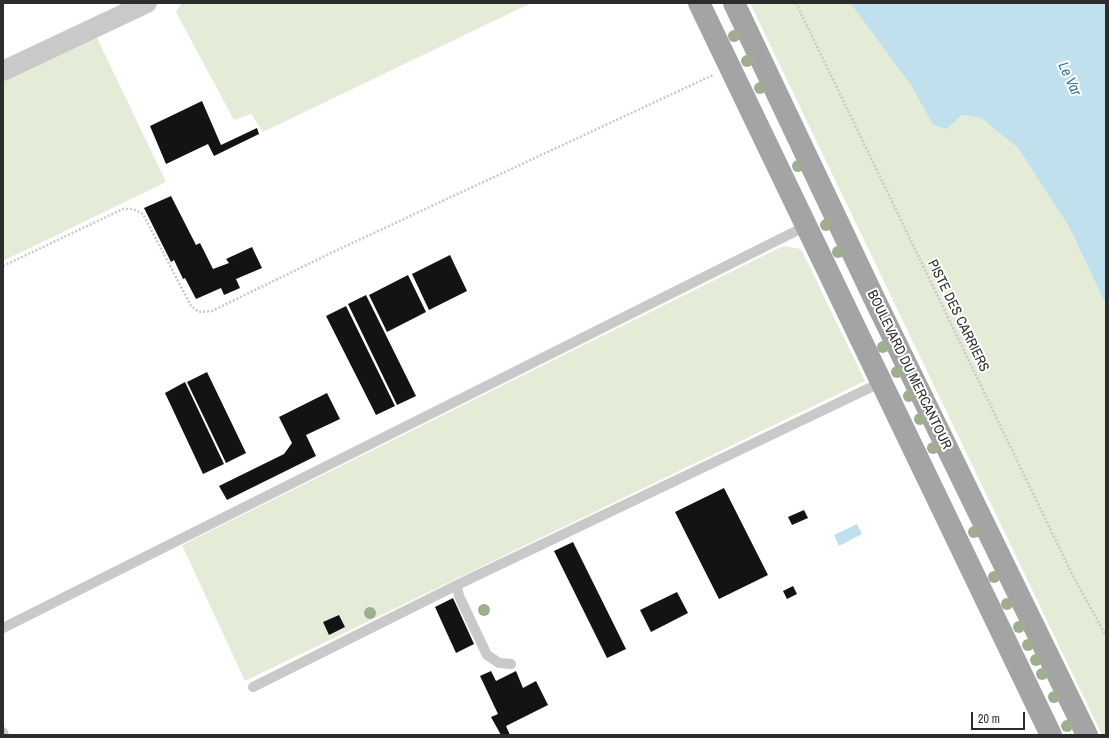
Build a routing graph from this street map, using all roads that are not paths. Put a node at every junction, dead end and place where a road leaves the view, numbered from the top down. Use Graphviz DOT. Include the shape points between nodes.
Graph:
graph roads {
  1 [pos="147,3"];
  2 [pos="699,3"];
  3 [pos="734,3"];
  4 [pos="3,71"];
  5 [pos="806,226"];
  6 [pos="882,382"];
  7 [pos="457,585"];
  8 [pos="3,628"];
  9 [pos="511,664"];
  10 [pos="253,687"];
  11 [pos="3,732"];
  12 [pos="1050,733"];
  13 [pos="4,735"];
  14 [pos="1087,735"];
  1 -- 4 [label="street"];
  2 -- 5 [label="main road"];
  3 -- 14 [label="main road, BOULEVARD DU MERCANTOUR" via="873,296"];
  5 -- 6 [label="main road"];
  5 -- 8 [label="lane"];
  6 -- 7 [label="lane"];
  6 -- 12 [label="main road"];
  7 -- 9 [label="lane" via="459,596 487,655 499,663"];
  7 -- 10 [label="lane"];
  11 -- 13 [label="lane"];
}
